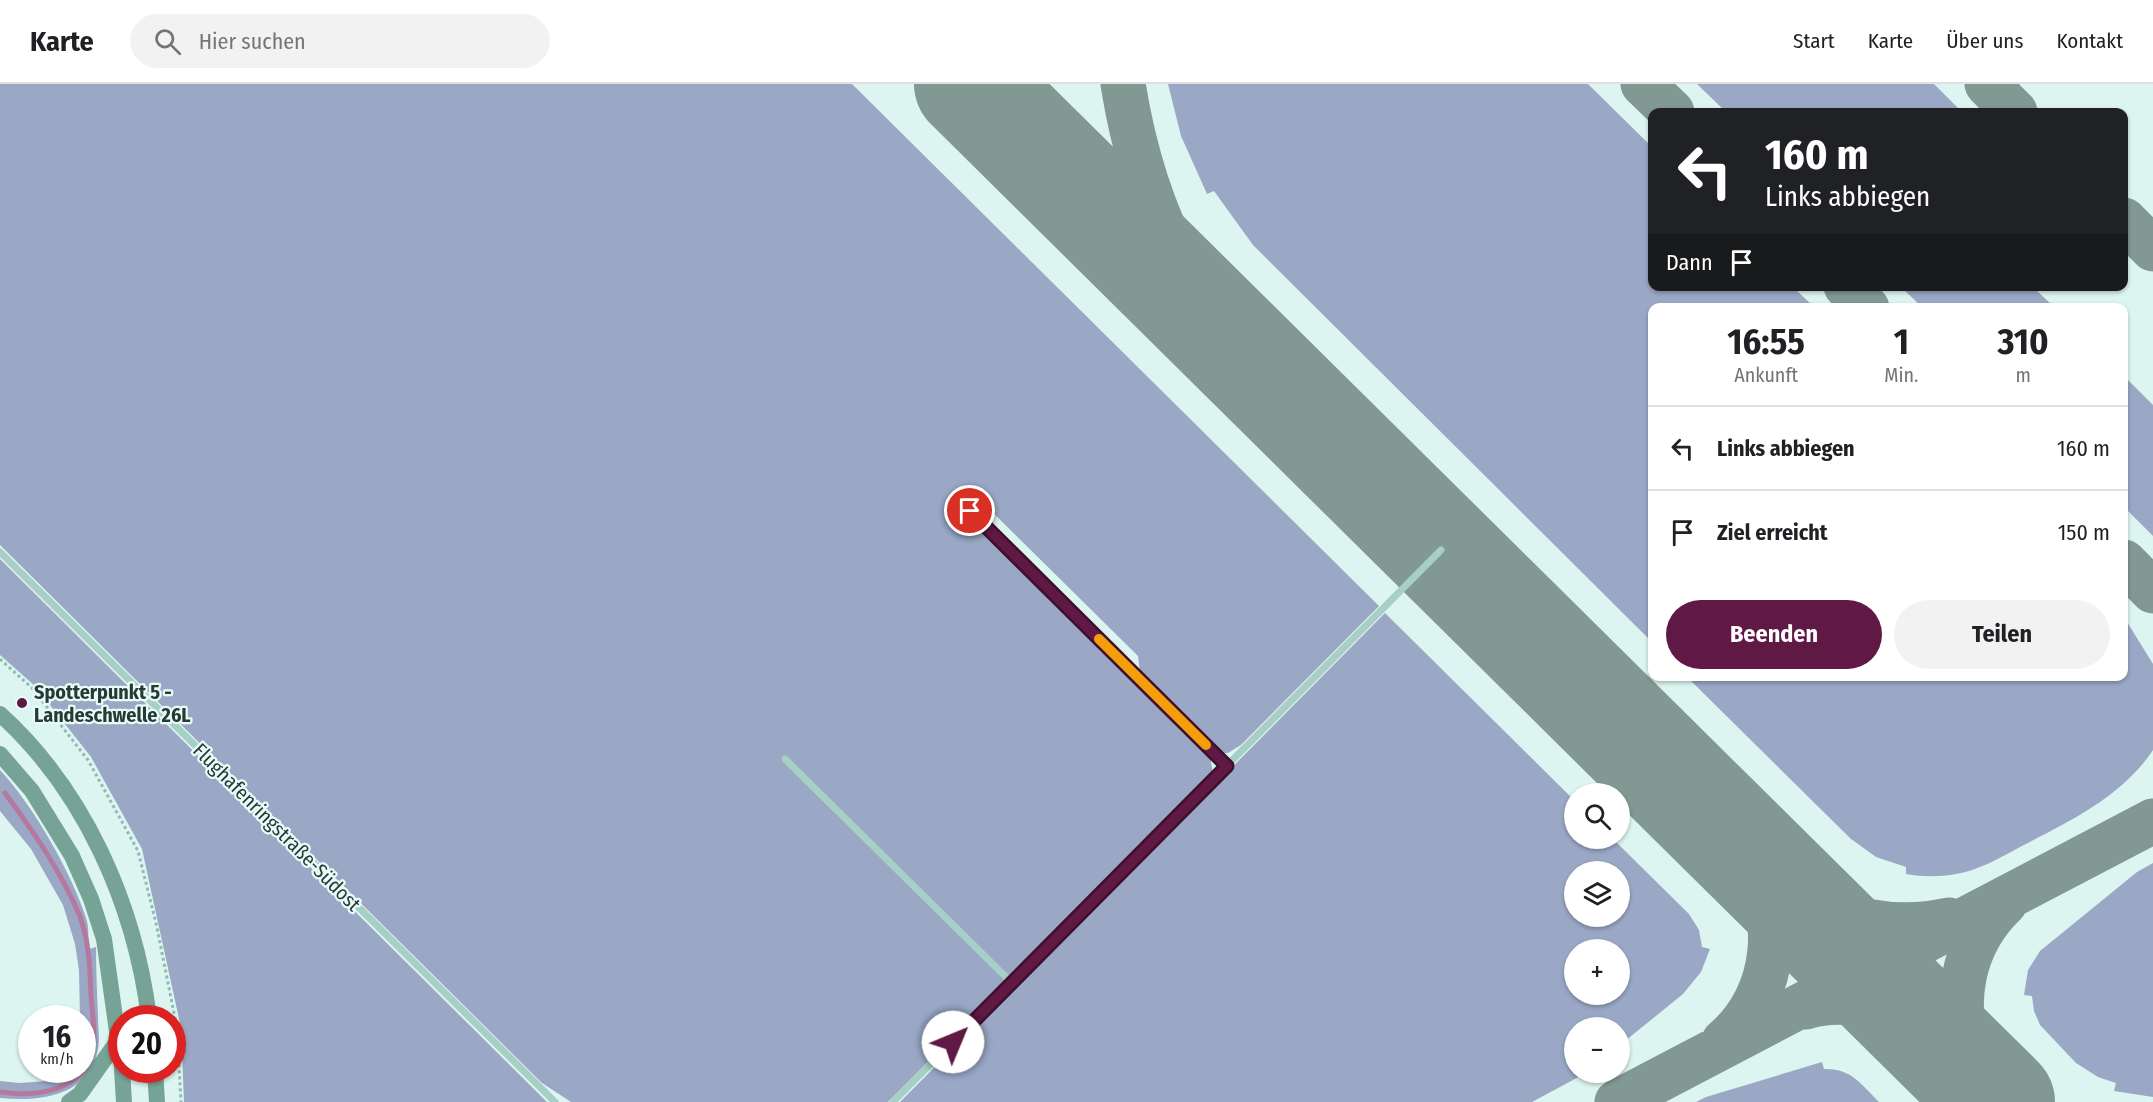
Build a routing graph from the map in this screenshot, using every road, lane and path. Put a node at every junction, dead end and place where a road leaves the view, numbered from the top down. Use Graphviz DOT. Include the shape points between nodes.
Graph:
graph roads {
  1 [pos="970,511"];
  2 [pos="1441,550"];
  3 [pos="0,552"];
  4 [pos="0,714"];
  5 [pos="0,754"];
  6 [pos="786,759"];
  7 [pos="1227,766"];
  8 [pos="1012,982"];
  9 [pos="114,1005"];
  10 [pos="146,1005"];
  11 [pos="108,1055"];
  12 [pos="123,1083"];
  13 [pos="156,1083"];
  14 [pos="69,1102"];
  15 [pos="124,1102"];
  16 [pos="157,1102"];
  17 [pos="555,1102"];
  18 [pos="894,1102"];
  1 -- 7 [label="lane"];
  2 -- 7 [label="lane"];
  3 -- 17 [label="lane, Flughafenringstraße-Südost"];
  4 -- 10 [label="main road" via="32,744 53,772 96,842 131,931"];
  5 -- 9 [label="main road" via="32,790 72,856 104,939"];
  6 -- 8 [label="lane"];
  7 -- 8 [label="lane"];
  8 -- 18 [label="lane"];
  11 -- 14 [label="main road" via="81,1094"];
  12 -- 15 [label="main road"];
  13 -- 16 [label="main road"];
}
